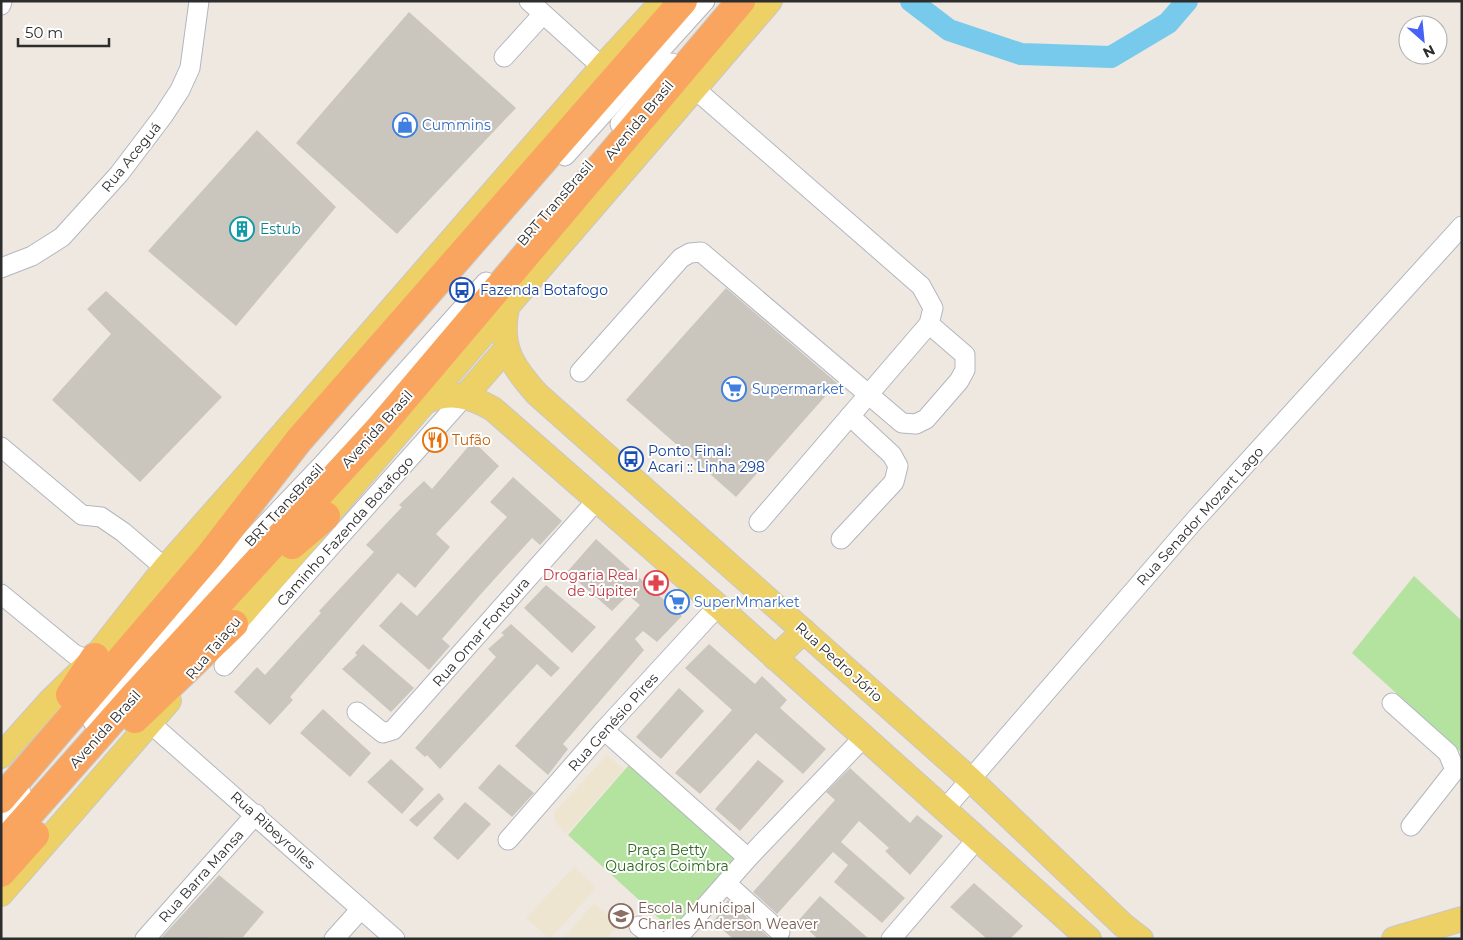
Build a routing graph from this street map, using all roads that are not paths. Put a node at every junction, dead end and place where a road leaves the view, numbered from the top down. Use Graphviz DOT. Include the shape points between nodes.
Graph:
graph roads {
  1 [pos="199,1"];
  2 [pos="529,1"];
  3 [pos="663,1"];
  4 [pos="684,1"];
  5 [pos="705,1"];
  6 [pos="726,1"];
  7 [pos="740,1"];
  8 [pos="770,1"];
  9 [pos="543,14"];
  10 [pos="504,58"];
  11 [pos="602,67"];
  12 [pos="695,89"];
  13 [pos="1462,226"];
  14 [pos="1,268"];
  15 [pos="507,308"];
  16 [pos="929,324"];
  17 [pos="506,349"];
  18 [pos="580,372"];
  19 [pos="869,394"];
  20 [pos="465,396"];
  21 [pos="425,402"];
  22 [pos="850,416"];
  23 [pos="1,447"];
  24 [pos="255,466"];
  25 [pos="597,500"];
  26 [pos="326,516"];
  27 [pos="759,522"];
  28 [pos="841,539"];
  29 [pos="165,568"];
  30 [pos="1,594"];
  31 [pos="718,606"];
  32 [pos="234,624"];
  33 [pos="804,630"];
  34 [pos="108,658"];
  35 [pos="775,658"];
  36 [pos="224,666"];
  37 [pos="132,698"];
  38 [pos="1392,703"];
  39 [pos="357,712"];
  40 [pos="150,723"];
  41 [pos="604,730"];
  42 [pos="864,737"];
  43 [pos="1,756"];
  44 [pos="1,777"];
  45 [pos="970,779"];
  46 [pos="1,799"];
  47 [pos="944,810"];
  48 [pos="256,814"];
  49 [pos="1,816"];
  50 [pos="1412,826"];
  51 [pos="1,829"];
  52 [pos="977,839"];
  53 [pos="508,840"];
  54 [pos="1,846"];
  55 [pos="748,858"];
  56 [pos="1,873"];
  57 [pos="726,884"];
  58 [pos="1,894"];
  59 [pos="361,909"];
  60 [pos="1462,919"];
  61 [pos="639,926"];
  62 [pos="780,932"];
  63 [pos="1126,934"];
  64 [pos="145,939"];
  65 [pos="334,939"];
  66 [pos="395,939"];
  67 [pos="656,939"];
  68 [pos="670,939"];
  69 [pos="891,939"];
  70 [pos="1089,939"];
  71 [pos="1394,939"];
  1 -- 14 [label="street, Rua Aceguá" via="190,68 163,116 119,174 62,237 32,256"];
  2 -- 9 [label="street"];
  3 -- 11 [label="main road"];
  4 -- 34 [label="highway" via="299,440 209,556"];
  5 -- 49 [label="street, BRT TransBrasil" via="306,449 225,555"];
  6 -- 51 [label="street, BRT TransBrasil" via="643,95 575,182 329,458 227,565"];
  7 -- 37 [label="highway, Avenida Brasil" via="377,431"];
  8 -- 12 [label="main road, Avenida Brasil"];
  9 -- 10 [label="street"];
  9 -- 11 [label="street"];
  11 -- 24 [label="main road"];
  12 -- 15 [label="main road, Avenida Brasil"];
  12 -- 16 [label="street" via="921,286 933,308"];
  13 -- 45 [label="street, Rua Senador Mozart Lago" via="1194,521"];
  15 -- 17 [label="main road, Rua Pedro Jório"];
  15 -- 21 [label="main road, Avenida Brasil"];
  16 -- 19 [label="street"];
  16 -- 19 [label="street" via="965,355 965,370 959,381 926,419 916,424 902,423"];
  17 -- 20 [label="main road"];
  17 -- 33 [label="main road, Rua Pedro Jório" via="537,394"];
  18 -- 19 [label="street" via="681,258 701,252"];
  19 -- 22 [label="street"];
  20 -- 21 [label="main road" via="450,395"];
  20 -- 25 [label="main road" via="493,410"];
  20 -- 36 [label="street, Caminho Fazenda Botafogo"];
  21 -- 26 [label="main road, Rua Taiaçu"];
  22 -- 27 [label="street"];
  22 -- 28 [label="street" via="892,454 898,466 894,482"];
  23 -- 29 [label="street" via="82,515 101,517"];
  24 -- 29 [label="main road"];
  24 -- 34 [label="highway" via="237,498 141,628"];
  25 -- 31 [label="main road"];
  25 -- 39 [label="street, Rua Omar Fontoura" via="393,730 378,731"];
  26 -- 32 [label="main road, Rua Taiaçu"];
  26 -- 37 [label="highway"];
  29 -- 34 [label="main road"];
  30 -- 34 [label="street" via="74,654 85,658"];
  31 -- 35 [label="main road"];
  31 -- 41 [label="street, Rua Genésio Pires"];
  32 -- 40 [label="main road, Rua Taiaçu"];
  32 -- 56 [label="highway, Avenida Brasil" via="141,713"];
  33 -- 35 [label="main road"];
  33 -- 45 [label="main road, Rua Pedro Jório"];
  34 -- 43 [label="main road" via="51,700"];
  34 -- 44 [label="highway" via="73,691"];
  34 -- 46 [label="highway"];
  35 -- 42 [label="main road"];
  37 -- 54 [label="highway, Avenida Brasil"];
  38 -- 50 [label="street" via="1448,753 1455,770"];
  40 -- 48 [label="street, Rua Ribeyrolles"];
  40 -- 58 [label="main road, Rua Taiaçu"];
  41 -- 53 [label="street, Rua Genésio Pires"];
  41 -- 55 [label="street"];
  42 -- 47 [label="main road"];
  42 -- 55 [label="street"];
  45 -- 47 [label="street, Rua Senador Mozart Lago"];
  45 -- 63 [label="main road, Rua Pedro Jório"];
  47 -- 52 [label="main road"];
  48 -- 59 [label="street, Rua Ribeyrolles"];
  48 -- 64 [label="street, Rua Barra Mansa"];
  52 -- 69 [label="street"];
  52 -- 70 [label="main road"];
  55 -- 57 [label="street"];
  57 -- 62 [label="street"];
  57 -- 68 [label="street" via="680,935"];
  59 -- 65 [label="street"];
  59 -- 66 [label="street, Rua Ribeyrolles"];
  60 -- 71 [label="main road"];
  61 -- 67 [label="street"];
}
